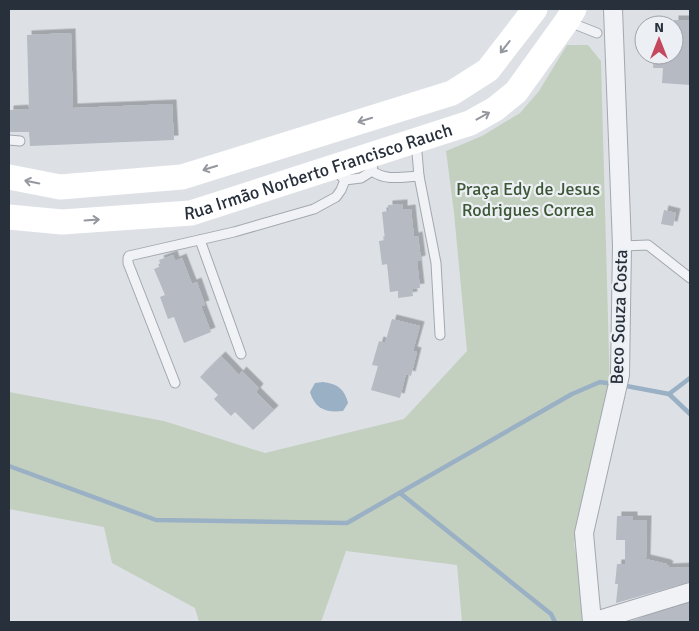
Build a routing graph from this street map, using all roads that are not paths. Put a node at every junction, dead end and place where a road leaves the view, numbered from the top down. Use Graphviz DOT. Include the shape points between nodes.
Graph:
graph roads {
  1 [pos="535,9"];
  2 [pos="613,9"];
  3 [pos="570,15"];
  4 [pos="597,33"];
  5 [pos="9,140"];
  6 [pos="20,141"];
  7 [pos="416,141"];
  8 [pos="373,162"];
  9 [pos="339,174"];
  10 [pos="419,176"];
  11 [pos="9,177"];
  12 [pos="60,187"];
  13 [pos="9,217"];
  14 [pos="62,222"];
  15 [pos="200,240"];
  16 [pos="622,246"];
  17 [pos="690,278"];
  18 [pos="440,335"];
  19 [pos="241,354"];
  20 [pos="175,383"];
  21 [pos="690,592"];
  22 [pos="592,622"];
  1 -- 12 [label="street, Rua Irmão Norberto Francisco Rauch, one-way" via="488,70 452,93 182,177"];
  2 -- 16 [label="street, Beco Souza Costa"];
  3 -- 4 [label="lane"];
  7 -- 3 [label="street, Rua Irmão Norberto Francisco Rauch, one-way" via="470,123 516,92"];
  5 -- 6 [label="lane"];
  7 -- 8 [label="street, Rua Irmão Norberto Francisco Rauch"];
  7 -- 10 [label="lane"];
  8 -- 9 [label="street, Rua Irmão Norberto Francisco Rauch"];
  8 -- 10 [label="lane" via="378,174 390,178"];
  14 -- 9 [label="street, Rua Irmão Norberto Francisco Rauch, one-way" via="191,214"];
  9 -- 15 [label="lane" via="341,190 336,197 314,209"];
  10 -- 18 [label="lane" via="436,263"];
  12 -- 11 [label="street, Rua Irmão Norberto Francisco Rauch, one-way"];
  12 -- 14 [label="street"];
  13 -- 14 [label="street, Rua Irmão Norberto Francisco Rauch"];
  15 -- 19 [label="lane"];
  15 -- 20 [label="lane" via="128,258"];
  16 -- 17 [label="lane" via="648,245"];
  16 -- 22 [label="street, Beco Souza Costa" via="620,375 584,533"];
  21 -- 22 [label="street"];
}
